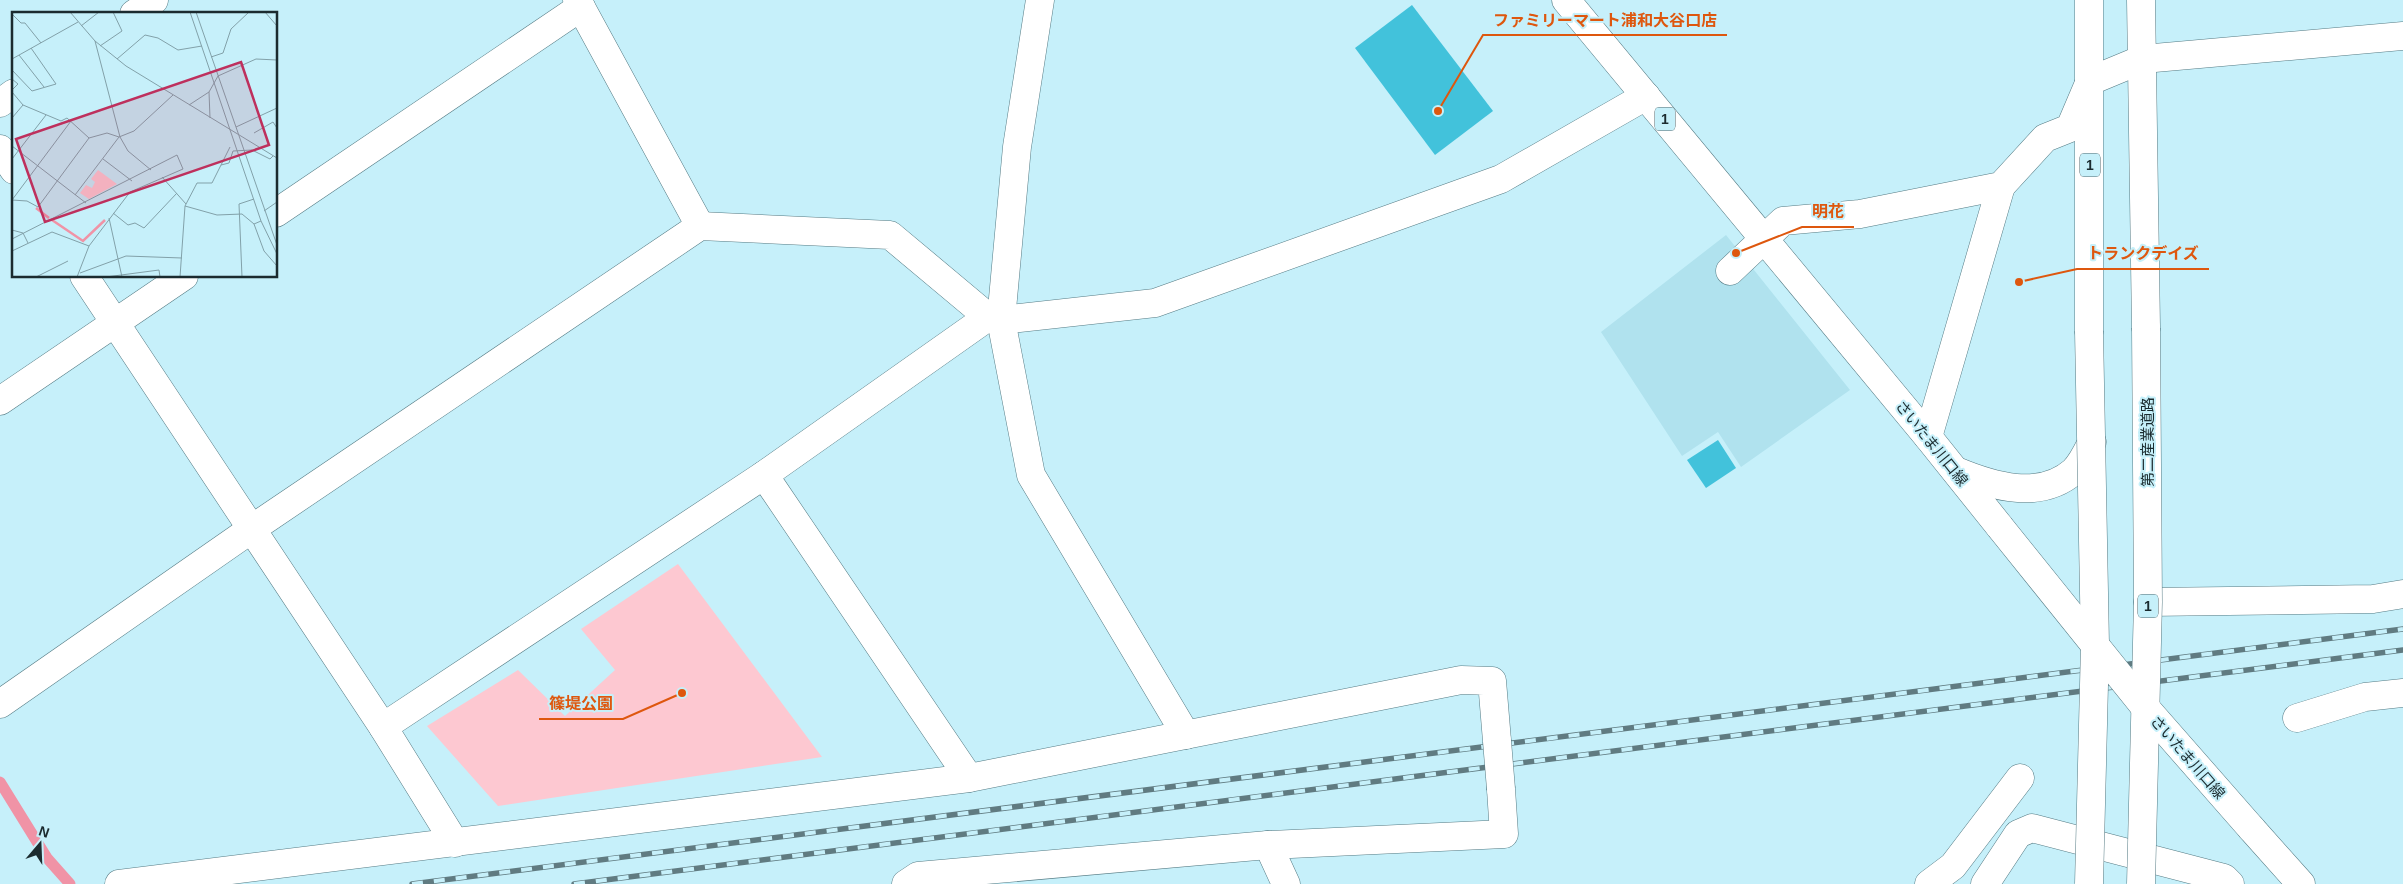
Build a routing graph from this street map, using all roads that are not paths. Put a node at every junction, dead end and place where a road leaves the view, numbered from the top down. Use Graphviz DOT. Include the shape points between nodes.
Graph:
graph roads {
  1 [pos="154,0"];
  2 [pos="1040,0"];
  3 [pos="1566,0"];
  4 [pos="2089,0"];
  5 [pos="2141,0"];
  6 [pos="579,3"];
  7 [pos="137,12"];
  8 [pos="2403,36"];
  9 [pos="2143,59"];
  10 [pos="2090,81"];
  11 [pos="12,94"];
  12 [pos="1646,96"];
  13 [pos="0,102"];
  14 [pos="0,150"];
  15 [pos="12,167"];
  16 [pos="2001,186"];
  17 [pos="278,213"];
  18 [pos="700,226"];
  19 [pos="1764,239"];
  20 [pos="1730,271"];
  21 [pos="85,278"];
  22 [pos="181,278"];
  23 [pos="995,318"];
  24 [pos="115,323"];
  25 [pos="0,401"];
  26 [pos="1928,437"];
  27 [pos="2092,442"];
  28 [pos="1956,472"];
  29 [pos="764,475"];
  30 [pos="252,528"];
  31 [pos="2403,594"];
  32 [pos="2148,602"];
  33 [pos="2095,645"];
  34 [pos="2403,693"];
  35 [pos="0,704"];
  36 [pos="2144,706"];
  37 [pos="2297,718"];
  38 [pos="383,727"];
  39 [pos="1186,735"];
  40 [pos="969,778"];
  41 [pos="2020,778"];
  42 [pos="455,843"];
  43 [pos="1268,845"];
  44 [pos="119,884"];
  45 [pos="906,884"];
  46 [pos="1286,884"];
  47 [pos="1929,884"];
  48 [pos="1984,884"];
  49 [pos="2089,884"];
  50 [pos="2141,884"];
  51 [pos="2230,884"];
  52 [pos="2300,884"];
  1 -- 7 [label="street"];
  2 -- 23 [label="street"];
  3 -- 12 [label="street, さいたま川口線 / 1"];
  4 -- 10 [label="street, 1"];
  5 -- 9 [label="street, 第二産業道路 / 1"];
  6 -- 17 [label="street"];
  6 -- 18 [label="street"];
  8 -- 9 [label="street"];
  9 -- 10 [label="street"];
  9 -- 32 [label="street, 第二産業道路 / 1, bridge"];
  10 -- 16 [label="street" via="2070,128 2045,138"];
  10 -- 27 [label="street, 1, bridge"];
  11 -- 13 [label="street"];
  12 -- 19 [label="street, さいたま川口線 / 1"];
  12 -- 23 [label="street" via="1501,178 1155,303"];
  14 -- 15 [label="street"];
  16 -- 19 [label="street" via="1860,214 1783,221"];
  16 -- 26 [label="street"];
  18 -- 23 [label="street" via="890,235"];
  18 -- 30 [label="street"];
  19 -- 20 [label="street"];
  19 -- 26 [label="street, さいたま川口線 / 1"];
  21 -- 24 [label="street"];
  22 -- 24 [label="street"];
  23 -- 29 [label="street"];
  23 -- 39 [label="street" via="1031,475"];
  24 -- 25 [label="street"];
  24 -- 30 [label="street"];
  26 -- 28 [label="street, さいたま川口線 / 1"];
  27 -- 28 [label="street" via="2073,471 2058,482 2031,488 2008,488"];
  27 -- 33 [label="street, 1, bridge"];
  28 -- 33 [label="street, さいたま川口線 / 1, bridge"];
  29 -- 38 [label="street"];
  29 -- 40 [label="street"];
  30 -- 35 [label="street"];
  30 -- 38 [label="street"];
  31 -- 32 [label="street" via="2373,599"];
  32 -- 36 [label="street, 第二産業道路 / 1, bridge"];
  33 -- 36 [label="street, さいたま川口線 / 1, bridge"];
  33 -- 49 [label="street, 1, bridge"];
  34 -- 37 [label="street" via="2365,697"];
  36 -- 50 [label="street, 第二産業道路 / 1, bridge"];
  36 -- 52 [label="street, さいたま川口線 / 1, bridge"];
  38 -- 42 [label="street"];
  39 -- 40 [label="street"];
  39 -- 43 [label="street, bridge" via="1461,680 1492,681 1504,834"];
  40 -- 42 [label="street"];
  41 -- 47 [label="street" via="1953,866"];
  42 -- 44 [label="street"];
  43 -- 45 [label="street" via="918,876"];
  43 -- 46 [label="street"];
  48 -- 51 [label="street" via="2018,834 2032,828 2224,878"];
}
